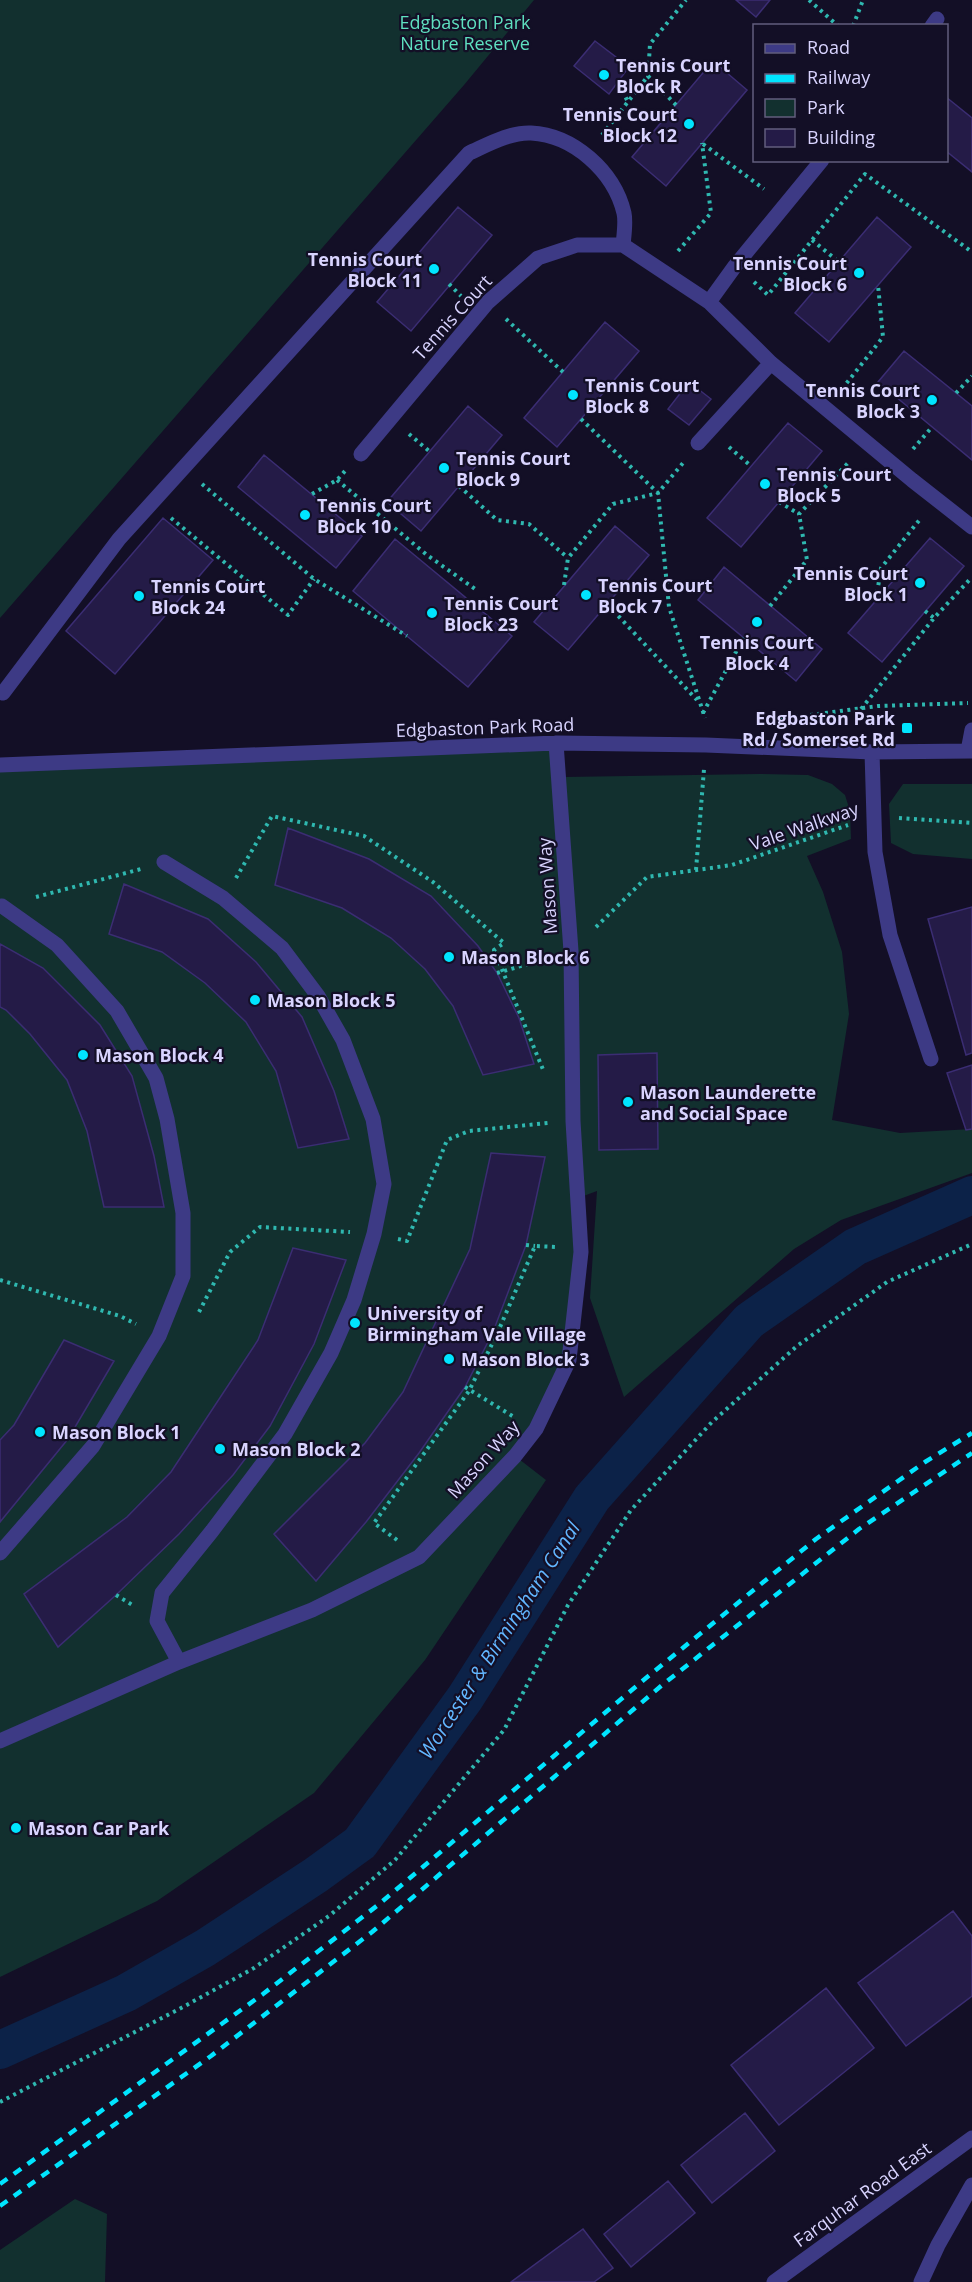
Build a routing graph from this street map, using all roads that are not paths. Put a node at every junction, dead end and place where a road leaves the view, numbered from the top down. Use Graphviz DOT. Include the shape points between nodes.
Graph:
graph roads {
  1 [pos="820,162"];
  2 [pos="623,245"];
  3 [pos="709,302"];
  4 [pos="771,363"];
  5 [pos="698,443"];
  6 [pos="361,454"];
  7 [pos="972,526"];
  8 [pos="3,693"];
  9 [pos="972,730"];
  10 [pos="556,743"];
  11 [pos="970,751"];
  12 [pos="872,752"];
  13 [pos="0,765"];
  14 [pos="164,862"];
  15 [pos="2,906"];
  16 [pos="932,1059"];
  17 [pos="0,1553"];
  18 [pos="179,1662"];
  19 [pos="0,1741"];
  20 [pos="972,2138"];
  21 [pos="972,2186"];
  22 [pos="774,2282"];
  23 [pos="921,2282"];
  1 -- 3 [label="street"];
  2 -- 3 [label="street"];
  2 -- 6 [label="street, Tennis Court" via="577,245 538,258 488,302"];
  2 -- 8 [label="street" via="624,214 615,192 588,155 555,136 528,132 469,153 119,539"];
  3 -- 4 [label="street"];
  4 -- 5 [label="street"];
  4 -- 7 [label="street"];
  9 -- 11 [label="street"];
  10 -- 12 [label="street, Edgbaston Park Road"];
  10 -- 13 [label="street, Edgbaston Park Road"];
  10 -- 18 [label="street, Mason Way" via="571,951 573,1121 581,1252 569,1360 536,1430 419,1557 312,1610"];
  11 -- 12 [label="street, Edgbaston Park Road"];
  12 -- 16 [label="street" via="875,852 890,935"];
  14 -- 18 [label="street" via="223,898 282,948 318,996 343,1040 373,1119 384,1184 354,1300 331,1353 285,1434 162,1593 157,1621"];
  15 -- 17 [label="street" via="57,945 117,1011 156,1078 183,1214 183,1276 159,1336 93,1446"];
  18 -- 19 [label="street, Mason Way"];
  20 -- 22 [label="street, Farquhar Road East"];
  21 -- 23 [label="street"];
}
